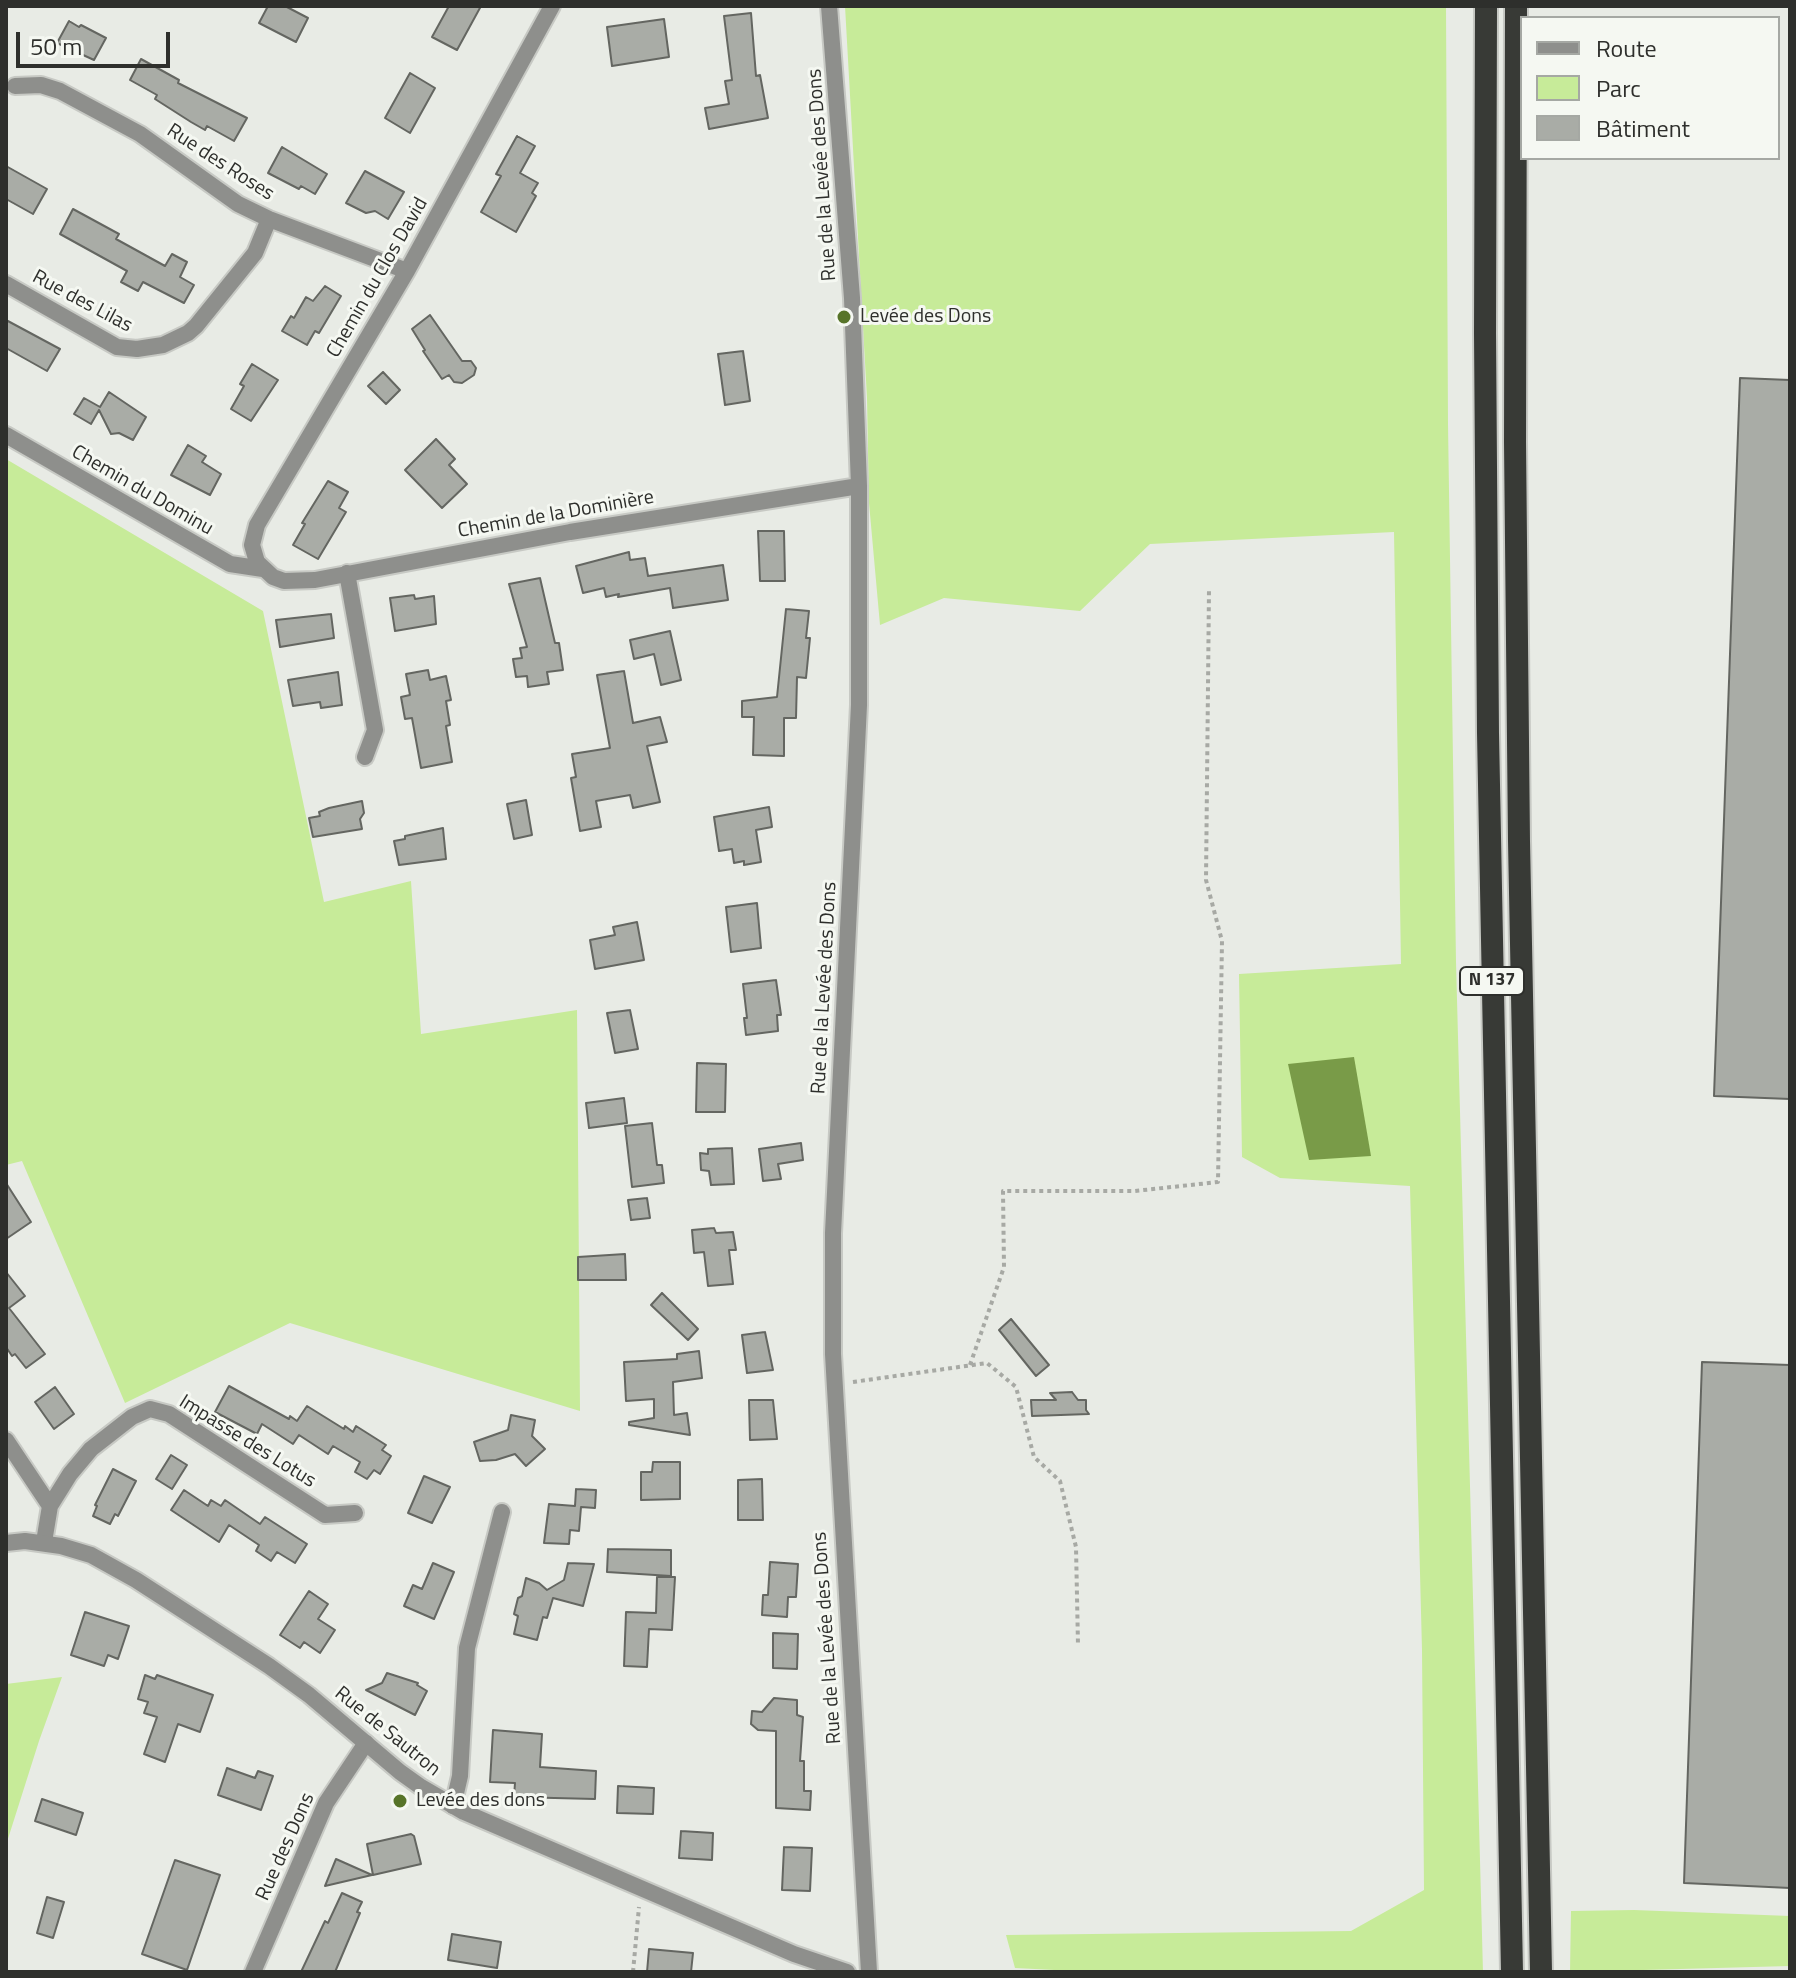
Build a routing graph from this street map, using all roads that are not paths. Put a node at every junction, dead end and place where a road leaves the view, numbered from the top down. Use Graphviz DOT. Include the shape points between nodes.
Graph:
graph roads {
  1 [pos="552,6"];
  2 [pos="829,6"];
  3 [pos="1486,6"];
  4 [pos="1516,6"];
  5 [pos="15,86"];
  6 [pos="269,219"];
  7 [pos="407,271"];
  8 [pos="6,284"];
  9 [pos="6,435"];
  10 [pos="859,486"];
  11 [pos="263,569"];
  12 [pos="347,573"];
  13 [pos="365,757"];
  14 [pos="6,1440"];
  15 [pos="50,1506"];
  16 [pos="502,1512"];
  17 [pos="355,1513"];
  18 [pos="44,1542"];
  19 [pos="6,1543"];
  20 [pos="366,1743"];
  21 [pos="453,1806"];
  22 [pos="253,1972"];
  23 [pos="847,1972"];
  24 [pos="869,1972"];
  25 [pos="1512,1972"];
  26 [pos="1541,1972"];
  1 -- 7 [label="street, Chemin du Clos David"];
  2 -- 10 [label="street, Rue de la Levée des Dons" via="852,298"];
  3 -- 25 [label="highway, N 137" via="1488,749"];
  4 -- 26 [label="highway, N 137" via="1519,797"];
  5 -- 6 [label="street, Rue des Roses" via="60,91 140,134 238,204"];
  6 -- 7 [label="street, Rue des Roses"];
  6 -- 8 [label="street, Rue des Lilas" via="255,253 196,326 163,345 117,347"];
  7 -- 11 [label="street, Chemin du Clos David" via="257,525 252,545"];
  9 -- 11 [label="street, Chemin du Dominu" via="230,564"];
  10 -- 12 [label="street, Chemin de la Dominière"];
  10 -- 24 [label="street, Rue de la Levée des Dons" via="859,705 833,1233 835,1384"];
  11 -- 12 [label="street, Chemin de la Dominière" via="284,581"];
  12 -- 13 [label="street" via="375,730"];
  14 -- 15 [label="street"];
  15 -- 17 [label="street, Impasse des Lotus" via="91,1449 150,1409 169,1414 325,1515"];
  15 -- 18 [label="street, Impasse des Lotus"];
  16 -- 21 [label="street" via="467,1648 460,1776"];
  18 -- 19 [label="street, Rue de Sautron"];
  18 -- 20 [label="street, Rue de Sautron" via="91,1555 161,1595 289,1680"];
  20 -- 21 [label="street, Rue de Sautron"];
  20 -- 22 [label="street, Rue des Dons" via="326,1803"];
  21 -- 23 [label="street, Rue de Sautron" via="781,1949"];
}
